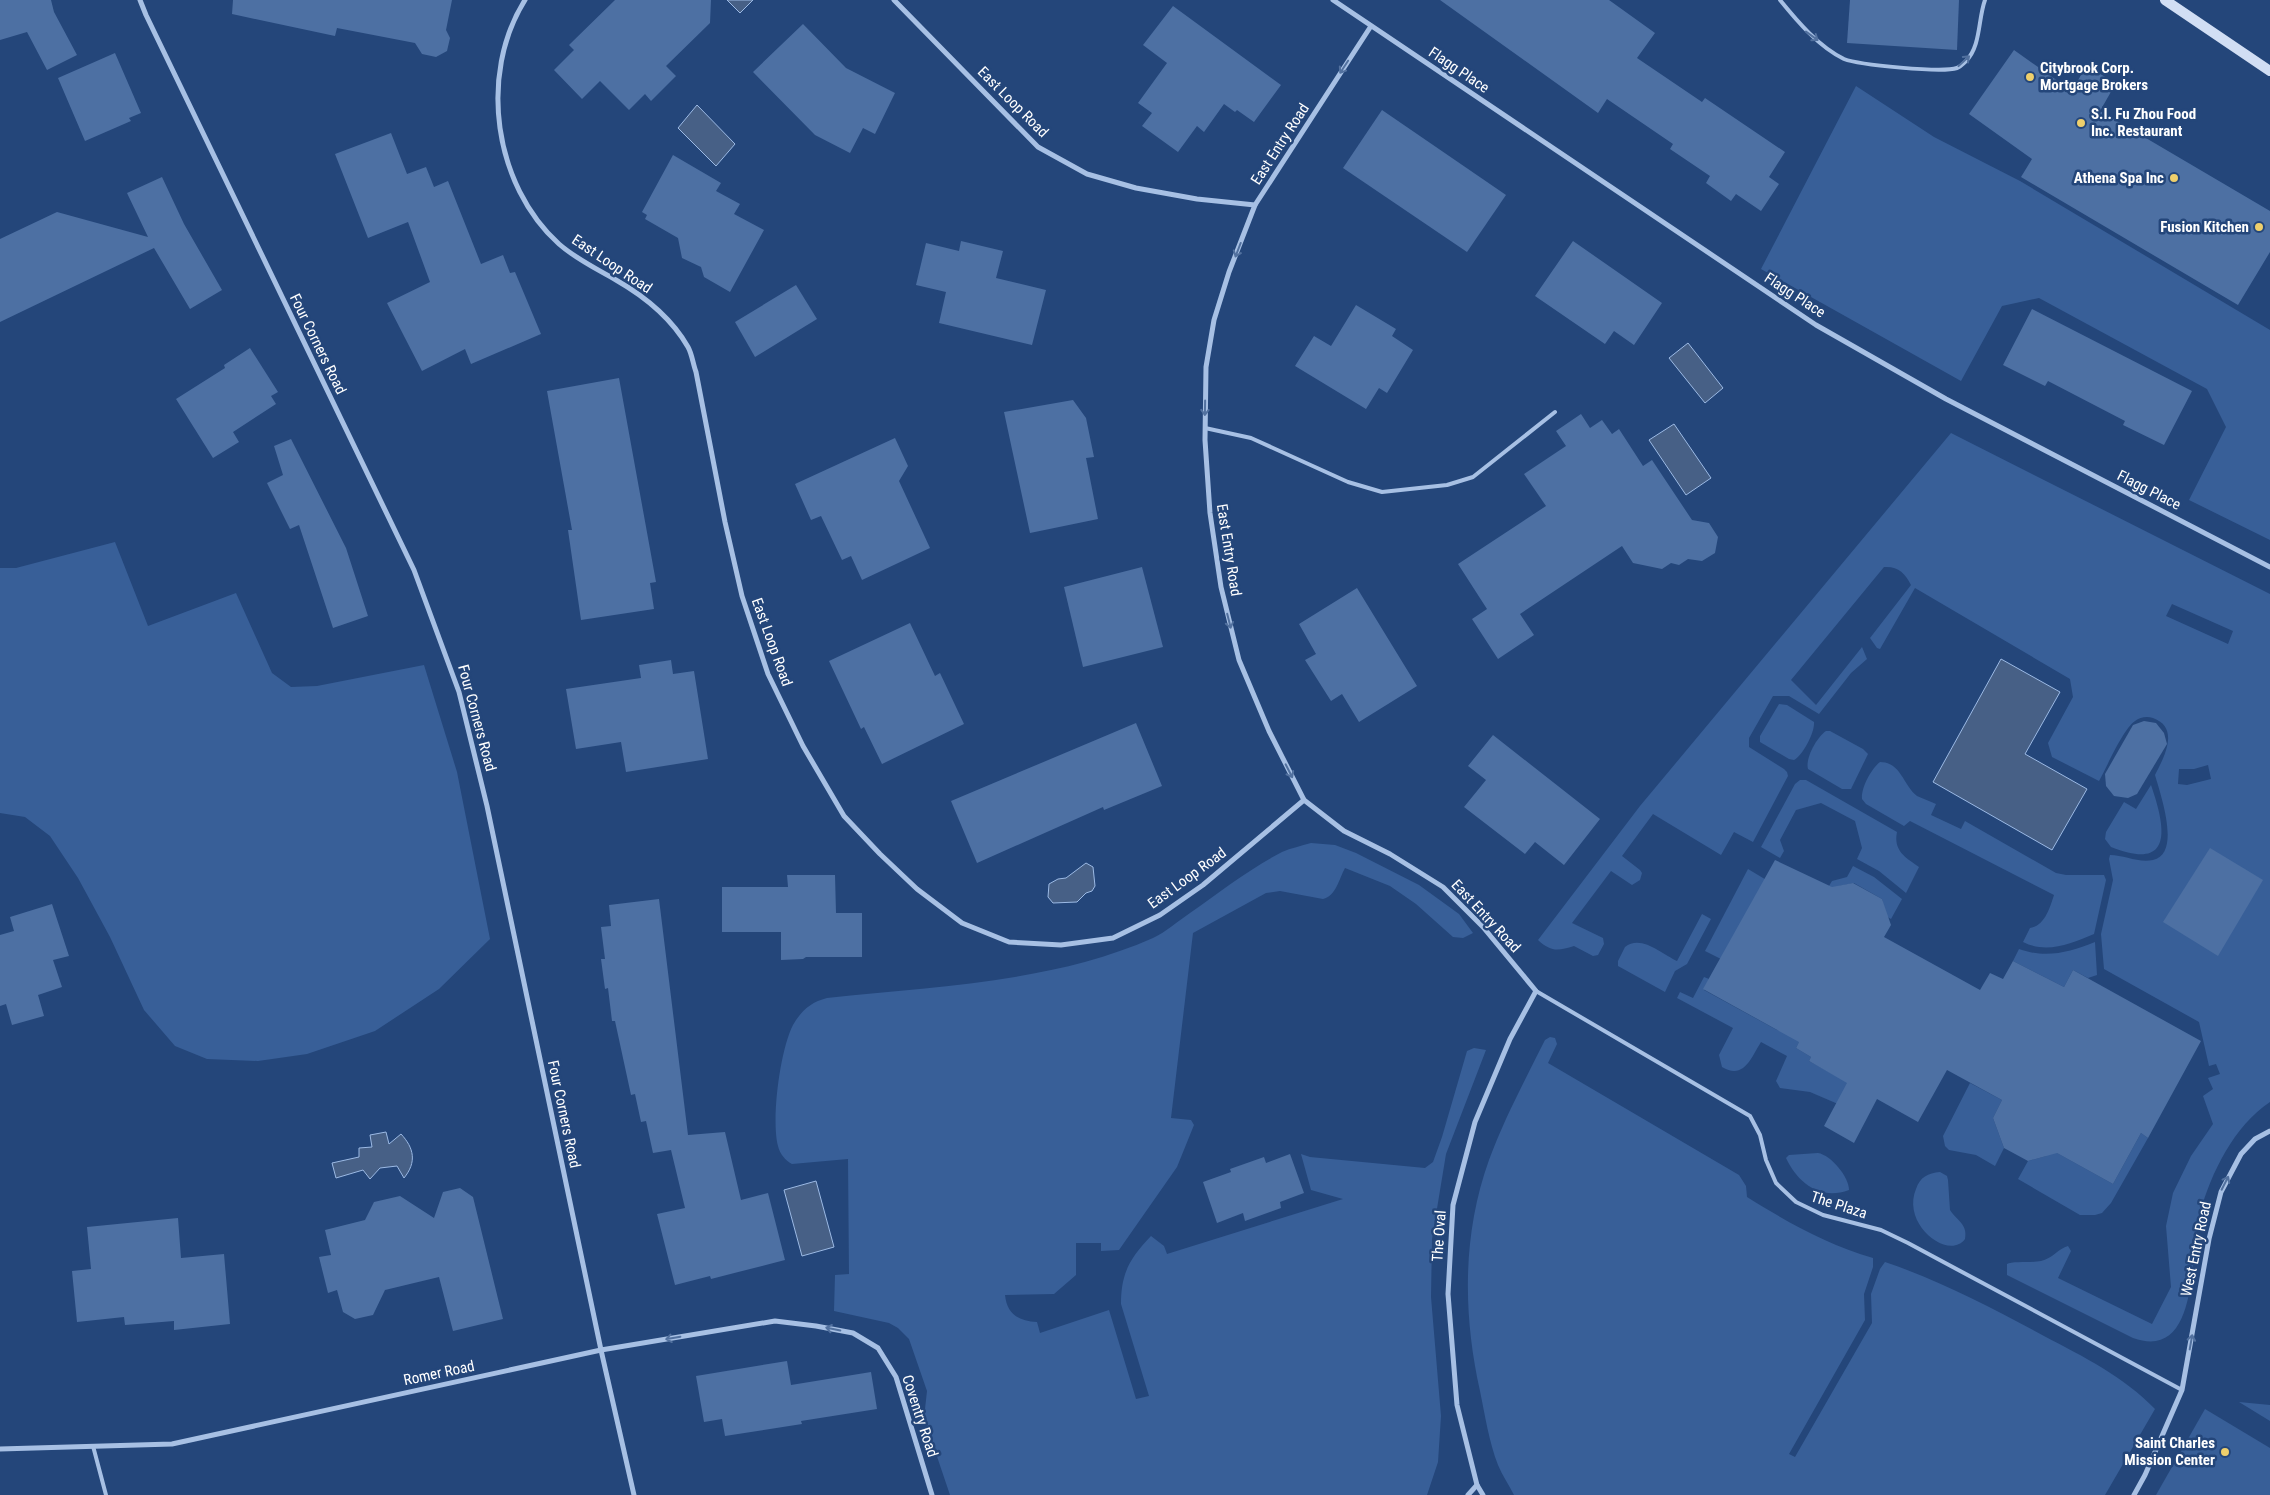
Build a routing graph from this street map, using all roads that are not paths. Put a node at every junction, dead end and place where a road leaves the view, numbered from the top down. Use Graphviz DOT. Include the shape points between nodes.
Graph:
graph roads {
  1 [pos="140,0"];
  2 [pos="525,0"];
  3 [pos="894,0"];
  4 [pos="1333,0"];
  5 [pos="1780,0"];
  6 [pos="1985,0"];
  7 [pos="2165,0"];
  8 [pos="1371,26"];
  9 [pos="2270,71"];
  10 [pos="1256,204"];
  11 [pos="1555,412"];
  12 [pos="1205,428"];
  13 [pos="2270,567"];
  14 [pos="1304,800"];
  15 [pos="1536,991"];
  16 [pos="2270,1131"];
  17 [pos="878,1348"];
  18 [pos="601,1350"];
  19 [pos="2182,1390"];
  20 [pos="93,1446"];
  21 [pos="0,1449"];
  22 [pos="1477,1485"];
  23 [pos="106,1495"];
  24 [pos="634,1495"];
  25 [pos="932,1495"];
  26 [pos="1468,1495"];
  27 [pos="1483,1495"];
  28 [pos="2134,1495"];
  1 -- 18 [label="street, Four Corners Road" via="414,570 459,692 487,806"];
  2 -- 14 [label="street, East Loop Road" via="508,39 498,111 504,152 517,187 536,218 559,244 649,303 676,328 689,349 742,596 768,674 803,746 844,816 880,854 917,889 962,922 1009,942 1061,945 1113,938 1160,915 1203,885"];
  3 -- 10 [label="street, East Loop Road" via="1038,147 1087,174 1136,188 1197,199"];
  4 -- 8 [label="street, Flagg Place"];
  5 -- 6 [label="lane, one-way" via="1803,29 1844,58 1862,64 1940,70 1957,68 1967,61 1976,43"];
  7 -- 9 [label="main road"];
  8 -- 10 [label="street, East Entry Road, one-way"];
  8 -- 13 [label="street, Flagg Place" via="1816,325 1946,399"];
  10 -- 12 [label="street, East Entry Road, one-way" via="1214,320 1206,367"];
  11 -- 12 [label="lane" via="1474,477 1447,485 1382,492 1348,482 1251,438"];
  12 -- 14 [label="street, East Entry Road, one-way" via="1215,550 1239,660 1269,731"];
  14 -- 15 [label="street, East Entry Road" via="1344,831 1443,886 1483,927"];
  15 -- 19 [label="lane, The Plaza" via="1750,1116 1776,1183 1796,1202 1823,1215 1881,1230 1908,1243"];
  15 -- 22 [label="street, The Oval" via="1510,1039 1476,1122 1453,1205 1448,1303 1457,1405"];
  19 -- 16 [label="street, West Entry Road, one-way" via="2209,1239 2221,1192 2241,1154"];
  17 -- 18 [label="street, Romer Road, one-way" via="853,1334 775,1321"];
  17 -- 25 [label="street, Coventry Road" via="896,1376"];
  18 -- 20 [label="street, Romer Road" via="172,1444"];
  18 -- 24 [label="street, Four Corners Road"];
  19 -- 28 [label="street"];
  20 -- 21 [label="street, Romer Road"];
  20 -- 23 [label="lane"];
  22 -- 26 [label="street"];
  22 -- 27 [label="street, The Oval"];
}
